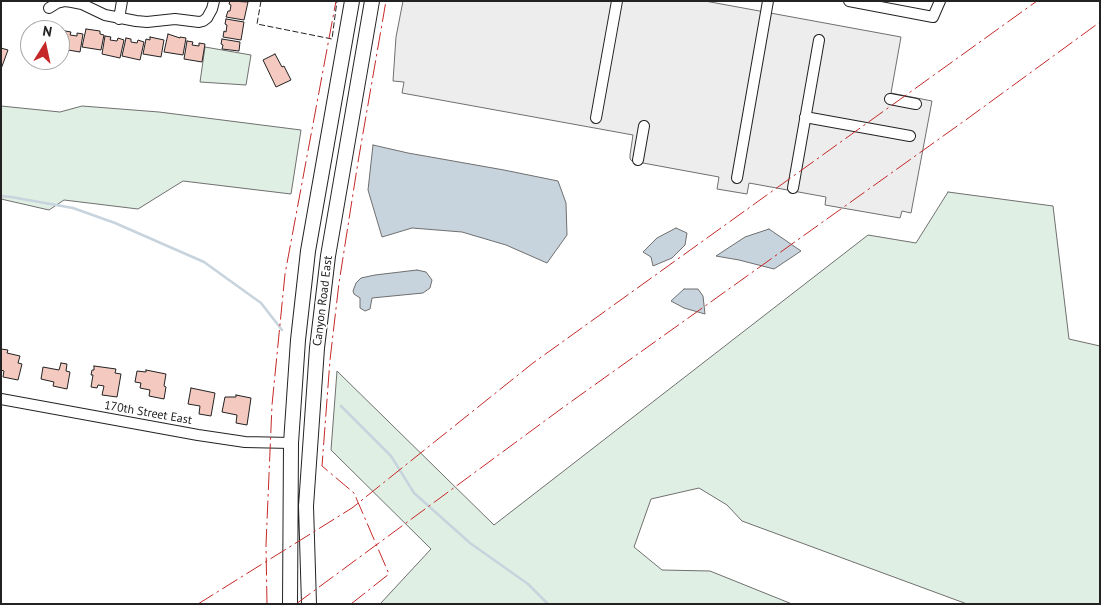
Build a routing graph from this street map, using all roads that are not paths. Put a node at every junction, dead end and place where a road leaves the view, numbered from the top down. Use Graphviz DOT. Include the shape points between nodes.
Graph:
graph roads {
  1 [pos="122,1"];
  2 [pos="214,1"];
  3 [pos="352,1"];
  4 [pos="372,1"];
  5 [pos="617,1"];
  6 [pos="768,1"];
  7 [pos="849,1"];
  8 [pos="940,1"];
  9 [pos="894,5"];
  10 [pos="49,8"];
  11 [pos="119,19"];
  12 [pos="819,40"];
  13 [pos="890,99"];
  14 [pos="916,104"];
  15 [pos="806,117"];
  16 [pos="596,118"];
  17 [pos="644,126"];
  18 [pos="910,136"];
  19 [pos="638,160"];
  20 [pos="737,178"];
  21 [pos="792,188"];
  22 [pos="1,399"];
  23 [pos="291,443"];
  24 [pos="306,506"];
  25 [pos="290,604"];
  26 [pos="309,604"];
  1 -- 11 [label="street"];
  2 -- 11 [label="street" via="209,14 199,22"];
  3 -- 23 [label="main road, Canyon Road East" via="308,251"];
  4 -- 24 [label="main road, Canyon Road East" via="328,256 317,348"];
  5 -- 16 [label="street"];
  6 -- 20 [label="street"];
  7 -- 9 [label="street"];
  8 -- 9 [label="street" via="933,17"];
  10 -- 11 [label="street" via="57,3 72,2"];
  12 -- 15 [label="street"];
  13 -- 14 [label="street"];
  15 -- 18 [label="street"];
  15 -- 21 [label="street"];
  17 -- 19 [label="street"];
  22 -- 23 [label="street, 170th Street East" via="198,435 245,442"];
  23 -- 24 [label="main road" via="301,451"];
  23 -- 25 [label="main road, Canyon Road East"];
  24 -- 26 [label="main road, Canyon Road East"];
}
